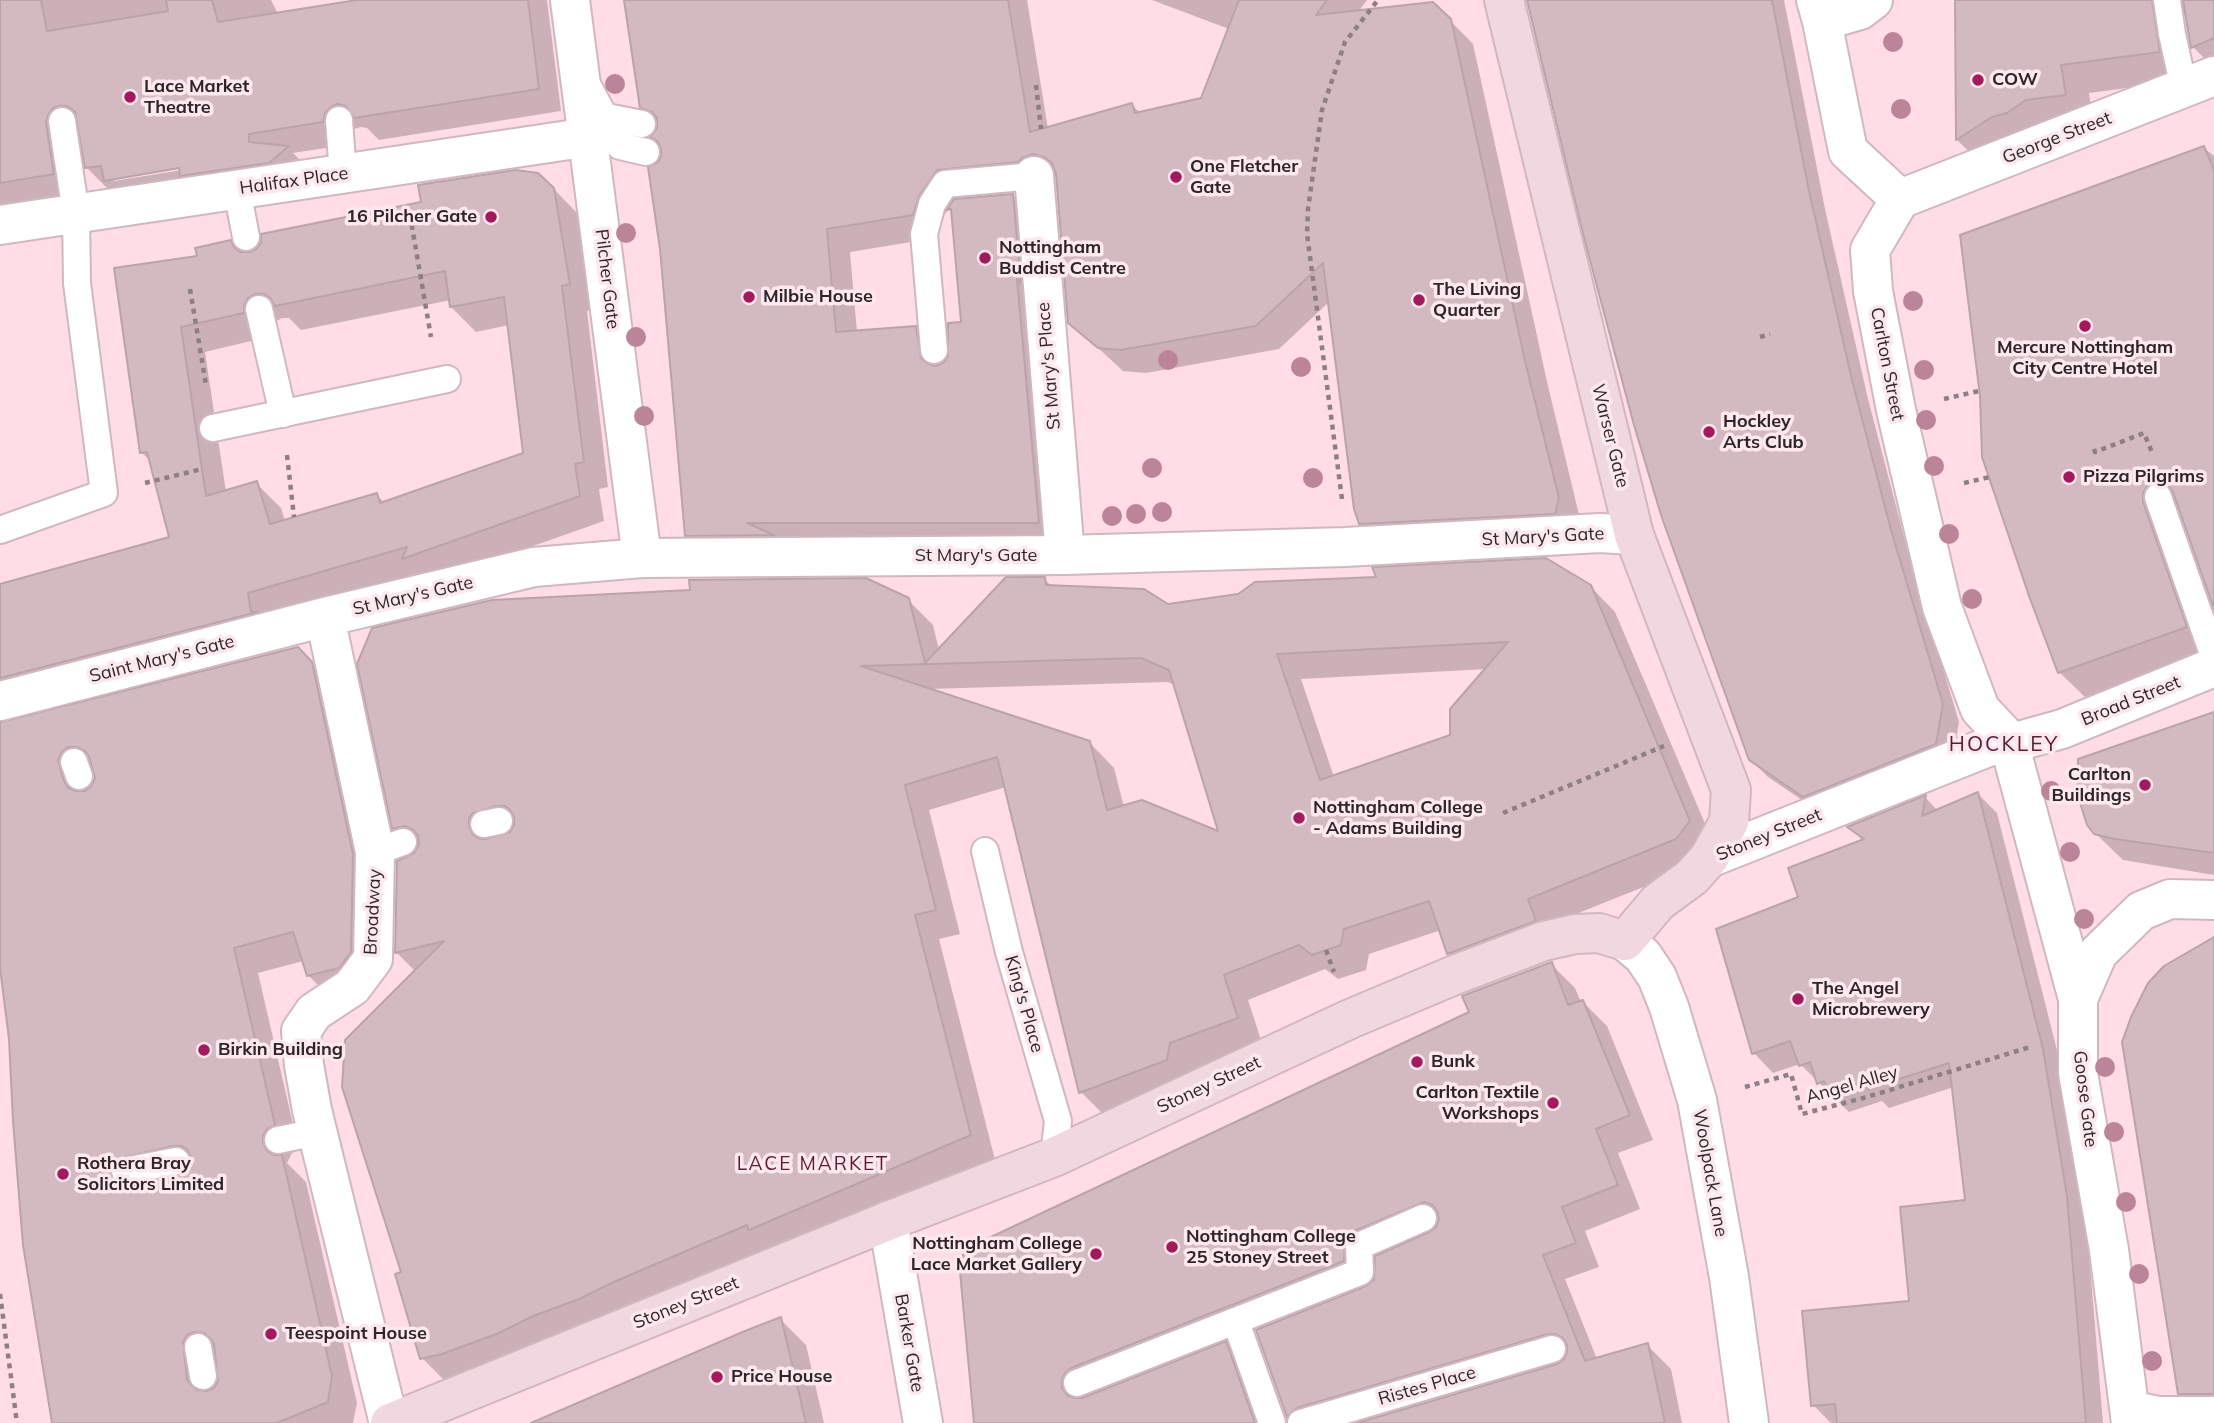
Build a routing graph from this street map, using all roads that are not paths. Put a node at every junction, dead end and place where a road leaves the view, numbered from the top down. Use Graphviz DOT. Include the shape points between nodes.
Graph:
graph roads {
  1 [pos="570,0"];
  2 [pos="1504,0"];
  3 [pos="1873,0"];
  4 [pos="2168,0"];
  5 [pos="1819,11"];
  6 [pos="2199,82"];
  7 [pos="338,120"];
  8 [pos="62,121"];
  9 [pos="642,124"];
  10 [pos="595,126"];
  11 [pos="646,152"];
  12 [pos="343,174"];
  13 [pos="1034,176"];
  14 [pos="237,190"];
  15 [pos="1900,199"];
  16 [pos="76,214"];
  17 [pos="0,225"];
  18 [pos="246,237"];
  19 [pos="259,309"];
  20 [pos="934,350"];
  21 [pos="444,379"];
  22 [pos="283,414"];
  23 [pos="213,428"];
  24 [pos="2158,497"];
  25 [pos="0,530"];
  26 [pos="1634,535"];
  27 [pos="1065,555"];
  28 [pos="642,558"];
  29 [pos="325,617"];
  30 [pos="2214,657"];
  31 [pos="2214,667"];
  32 [pos="0,701"];
  33 [pos="2008,739"];
  34 [pos="985,852"];
  35 [pos="1709,858"];
  36 [pos="2214,900"];
  37 [pos="1625,941"];
  38 [pos="2078,999"];
  39 [pos="317,1132"];
  40 [pos="278,1140"];
  41 [pos="1054,1157"];
  42 [pos="176,1161"];
  43 [pos="125,1171"];
  44 [pos="1423,1219"];
  45 [pos="888,1221"];
  46 [pos="1236,1322"];
  47 [pos="198,1347"];
  48 [pos="1552,1349"];
  49 [pos="203,1376"];
  50 [pos="1077,1383"];
  51 [pos="2130,1416"];
  52 [pos="2214,1416"];
  53 [pos="402,1421"];
  54 [pos="923,1423"];
  55 [pos="1272,1423"];
  56 [pos="1301,1423"];
  57 [pos="1748,1423"];
  1 -- 10 [label="street, Pilcher Gate" via="577,65"];
  2 -- 26 [label="street, Warser Gate"];
  3 -- 5 [label="street" via="1860,10"];
  4 -- 6 [label="lane" via="2172,34"];
  5 -- 15 [label="street" via="1848,151"];
  6 -- 15 [label="street, George Street"];
  7 -- 12 [label="lane"];
  8 -- 16 [label="lane"];
  9 -- 10 [label="lane"];
  10 -- 11 [label="lane" via="620,146"];
  10 -- 12 [label="street, Halifax Place"];
  10 -- 28 [label="street, Pilcher Gate"];
  12 -- 14 [label="street, Halifax Place"];
  13 -- 20 [label="lane" via="945,184 932,204 924,234"];
  13 -- 27 [label="street, St Mary's Place"];
  14 -- 16 [label="street, Halifax Place"];
  14 -- 18 [label="lane"];
  15 -- 33 [label="street, Carlton Street" via="1870,250 1873,291 1898,422 1942,607 1980,709"];
  16 -- 17 [label="street, Halifax Place"];
  16 -- 25 [label="lane" via="77,283 104,493"];
  19 -- 22 [label="lane"];
  21 -- 22 [label="lane"];
  22 -- 23 [label="lane"];
  24 -- 30 [label="lane"];
  26 -- 27 [label="street, St Mary's Gate"];
  26 -- 35 [label="street, Warser Gate" via="1731,790 1729,822"];
  27 -- 28 [label="street, St Mary's Gate"];
  28 -- 29 [label="street, St Mary's Gate" via="534,567"];
  29 -- 32 [label="street, Saint Mary's Gate" via="57,699"];
  29 -- 39 [label="street, Broadway" via="389,847 373,959 352,987 314,1012 301,1031"];
  31 -- 33 [label="street, Broad Street" via="2062,729 2019,741"];
  33 -- 35 [label="street, Stoney Street"];
  33 -- 38 [label="street, Goose Gate"];
  34 -- 41 [label="lane, King's Place" via="1058,1121"];
  35 -- 37 [label="street, Stoney Street" via="1658,902"];
  36 -- 38 [label="street" via="2170,899 2141,911 2098,953"];
  37 -- 41 [label="street, Stoney Street" via="1599,933 1544,941 1350,1019"];
  37 -- 57 [label="street, Woolpack Lane" via="1657,977 1696,1100 1727,1265"];
  38 -- 51 [label="street, Goose Gate" via="2078,1073 2109,1250"];
  39 -- 40 [label="lane"];
  39 -- 53 [label="street, Broadway"];
  41 -- 45 [label="street, Stoney Street"];
  42 -- 43 [label="lane"];
  44 -- 46 [label="lane" via="1359,1247 1360,1272"];
  45 -- 53 [label="street, Stoney Street"];
  45 -- 54 [label="street, Barker Gate"];
  46 -- 50 [label="lane"];
  46 -- 55 [label="lane"];
  47 -- 49 [label="lane"];
  48 -- 56 [label="lane, Ristes Place"];
  51 -- 52 [label="street"];
}
